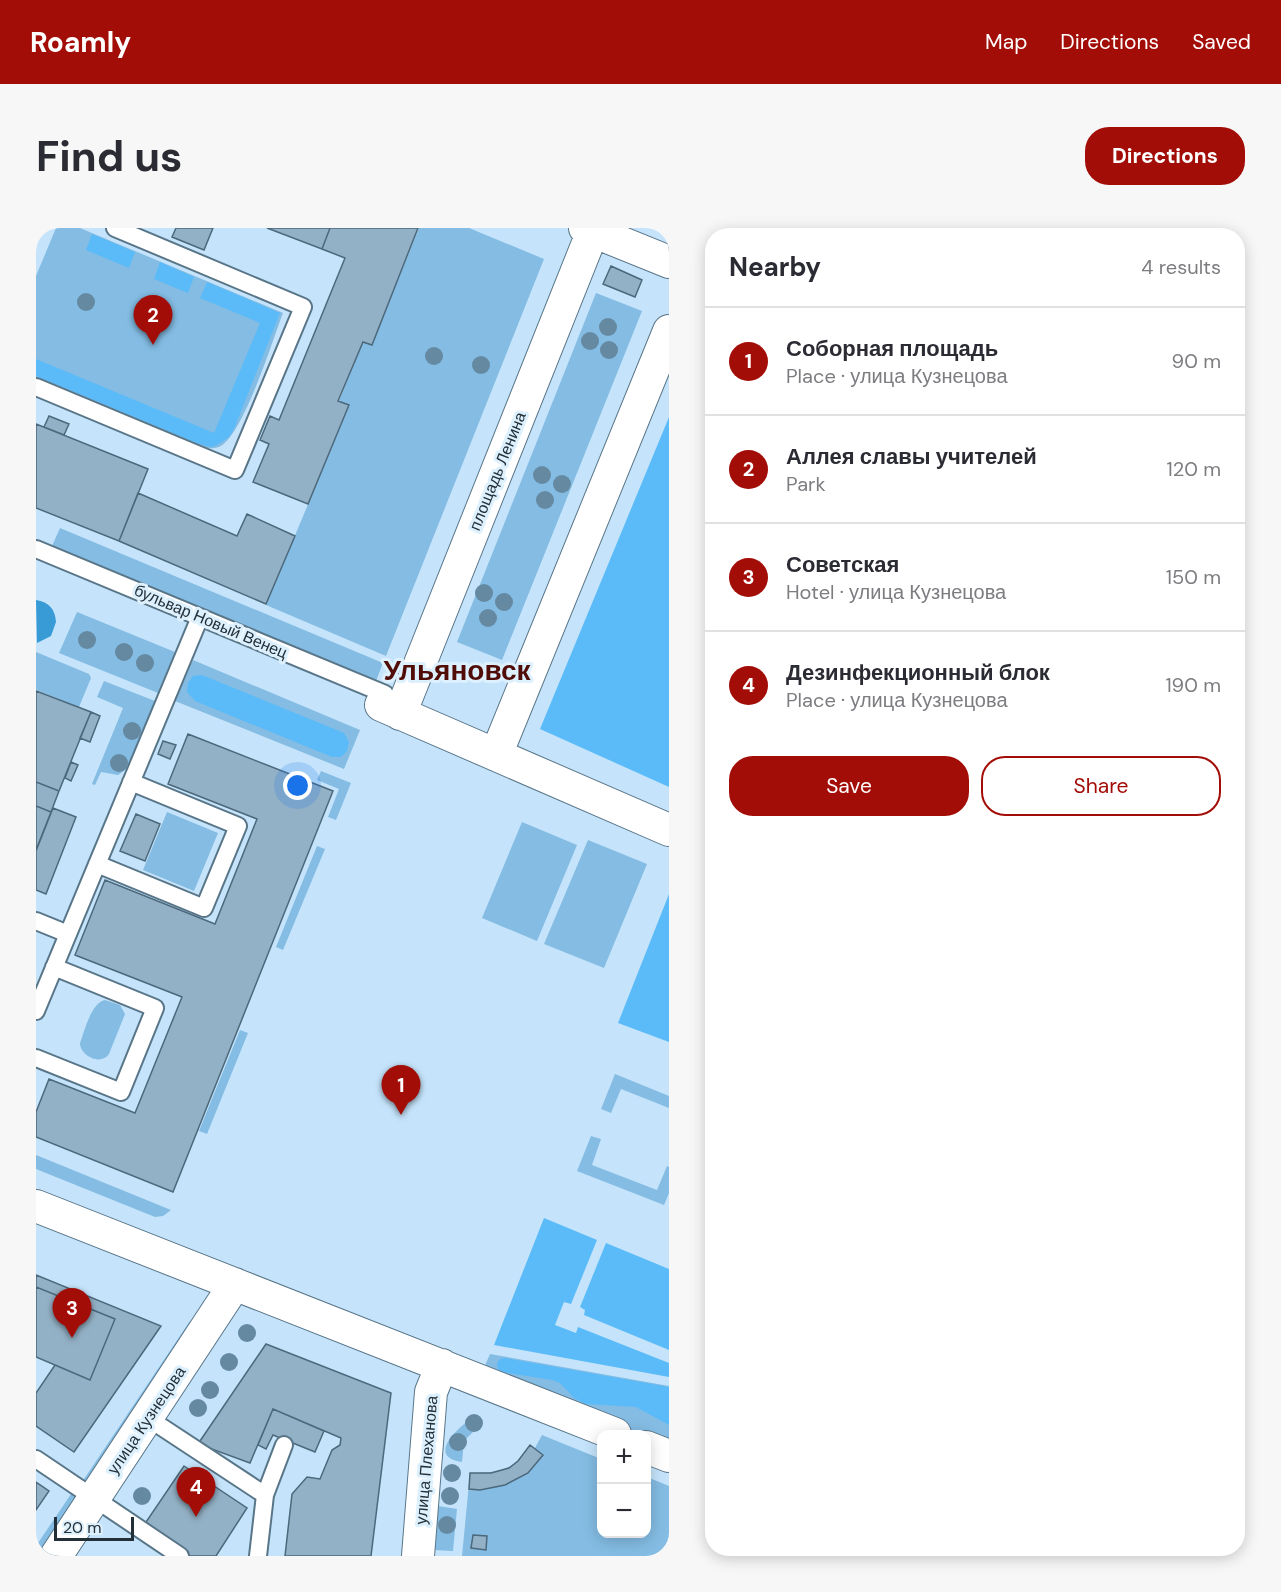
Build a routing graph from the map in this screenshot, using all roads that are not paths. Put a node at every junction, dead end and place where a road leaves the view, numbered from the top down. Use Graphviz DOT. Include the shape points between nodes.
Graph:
graph roads {
  1 [pos="115,228"];
  2 [pos="591,229"];
  3 [pos="669,262"];
  4 [pos="669,331"];
  5 [pos="36,387"];
  6 [pos="36,549"];
  7 [pos="200,616"];
  8 [pos="389,704"];
  9 [pos="496,755"];
  10 [pos="131,782"];
  11 [pos="669,830"];
  12 [pos="97,864"];
  13 [pos="36,921"];
  14 [pos="68,934"];
  15 [pos="54,967"];
  16 [pos="36,1011"];
  17 [pos="36,1058"];
  18 [pos="36,1206"];
  19 [pos="235,1284"];
  20 [pos="442,1365"];
  21 [pos="148,1418"];
  22 [pos="605,1430"];
  23 [pos="284,1445"];
  24 [pos="651,1449"];
  25 [pos="669,1456"];
  26 [pos="36,1459"];
  27 [pos="265,1495"];
  28 [pos="94,1499"];
  29 [pos="56,1556"];
  30 [pos="180,1556"];
  31 [pos="258,1556"];
  32 [pos="418,1556"];
  1 -- 5 [label="lane" via="303,307 234,470"];
  2 -- 3 [label="street"];
  2 -- 8 [label="street, площадь Ленина"];
  4 -- 9 [label="street"];
  6 -- 7 [label="lane, бульвар Новый Венец"];
  7 -- 8 [label="lane, бульвар Новый Венец"];
  7 -- 10 [label="lane"];
  8 -- 9 [label="street, бульвар Новый Венец"];
  9 -- 11 [label="street, бульвар Новый Венец"];
  10 -- 12 [label="lane"];
  10 -- 12 [label="lane" via="238,826 204,908"];
  12 -- 14 [label="lane"];
  13 -- 14 [label="lane"];
  14 -- 15 [label="lane"];
  15 -- 16 [label="lane"];
  15 -- 17 [label="lane" via="155,1008 121,1092"];
  18 -- 19 [label="street"];
  19 -- 20 [label="street"];
  19 -- 21 [label="street, улица Кузнецова"];
  20 -- 22 [label="street"];
  20 -- 32 [label="street, улица Плеханова" via="431,1392"];
  21 -- 27 [label="lane"];
  21 -- 28 [label="street, улица Кузнецова"];
  23 -- 27 [label="lane"];
  24 -- 25 [label="street"];
  26 -- 28 [label="lane"];
  27 -- 31 [label="lane"];
  28 -- 29 [label="street, улица Кузнецова"];
  28 -- 30 [label="lane"];
}
